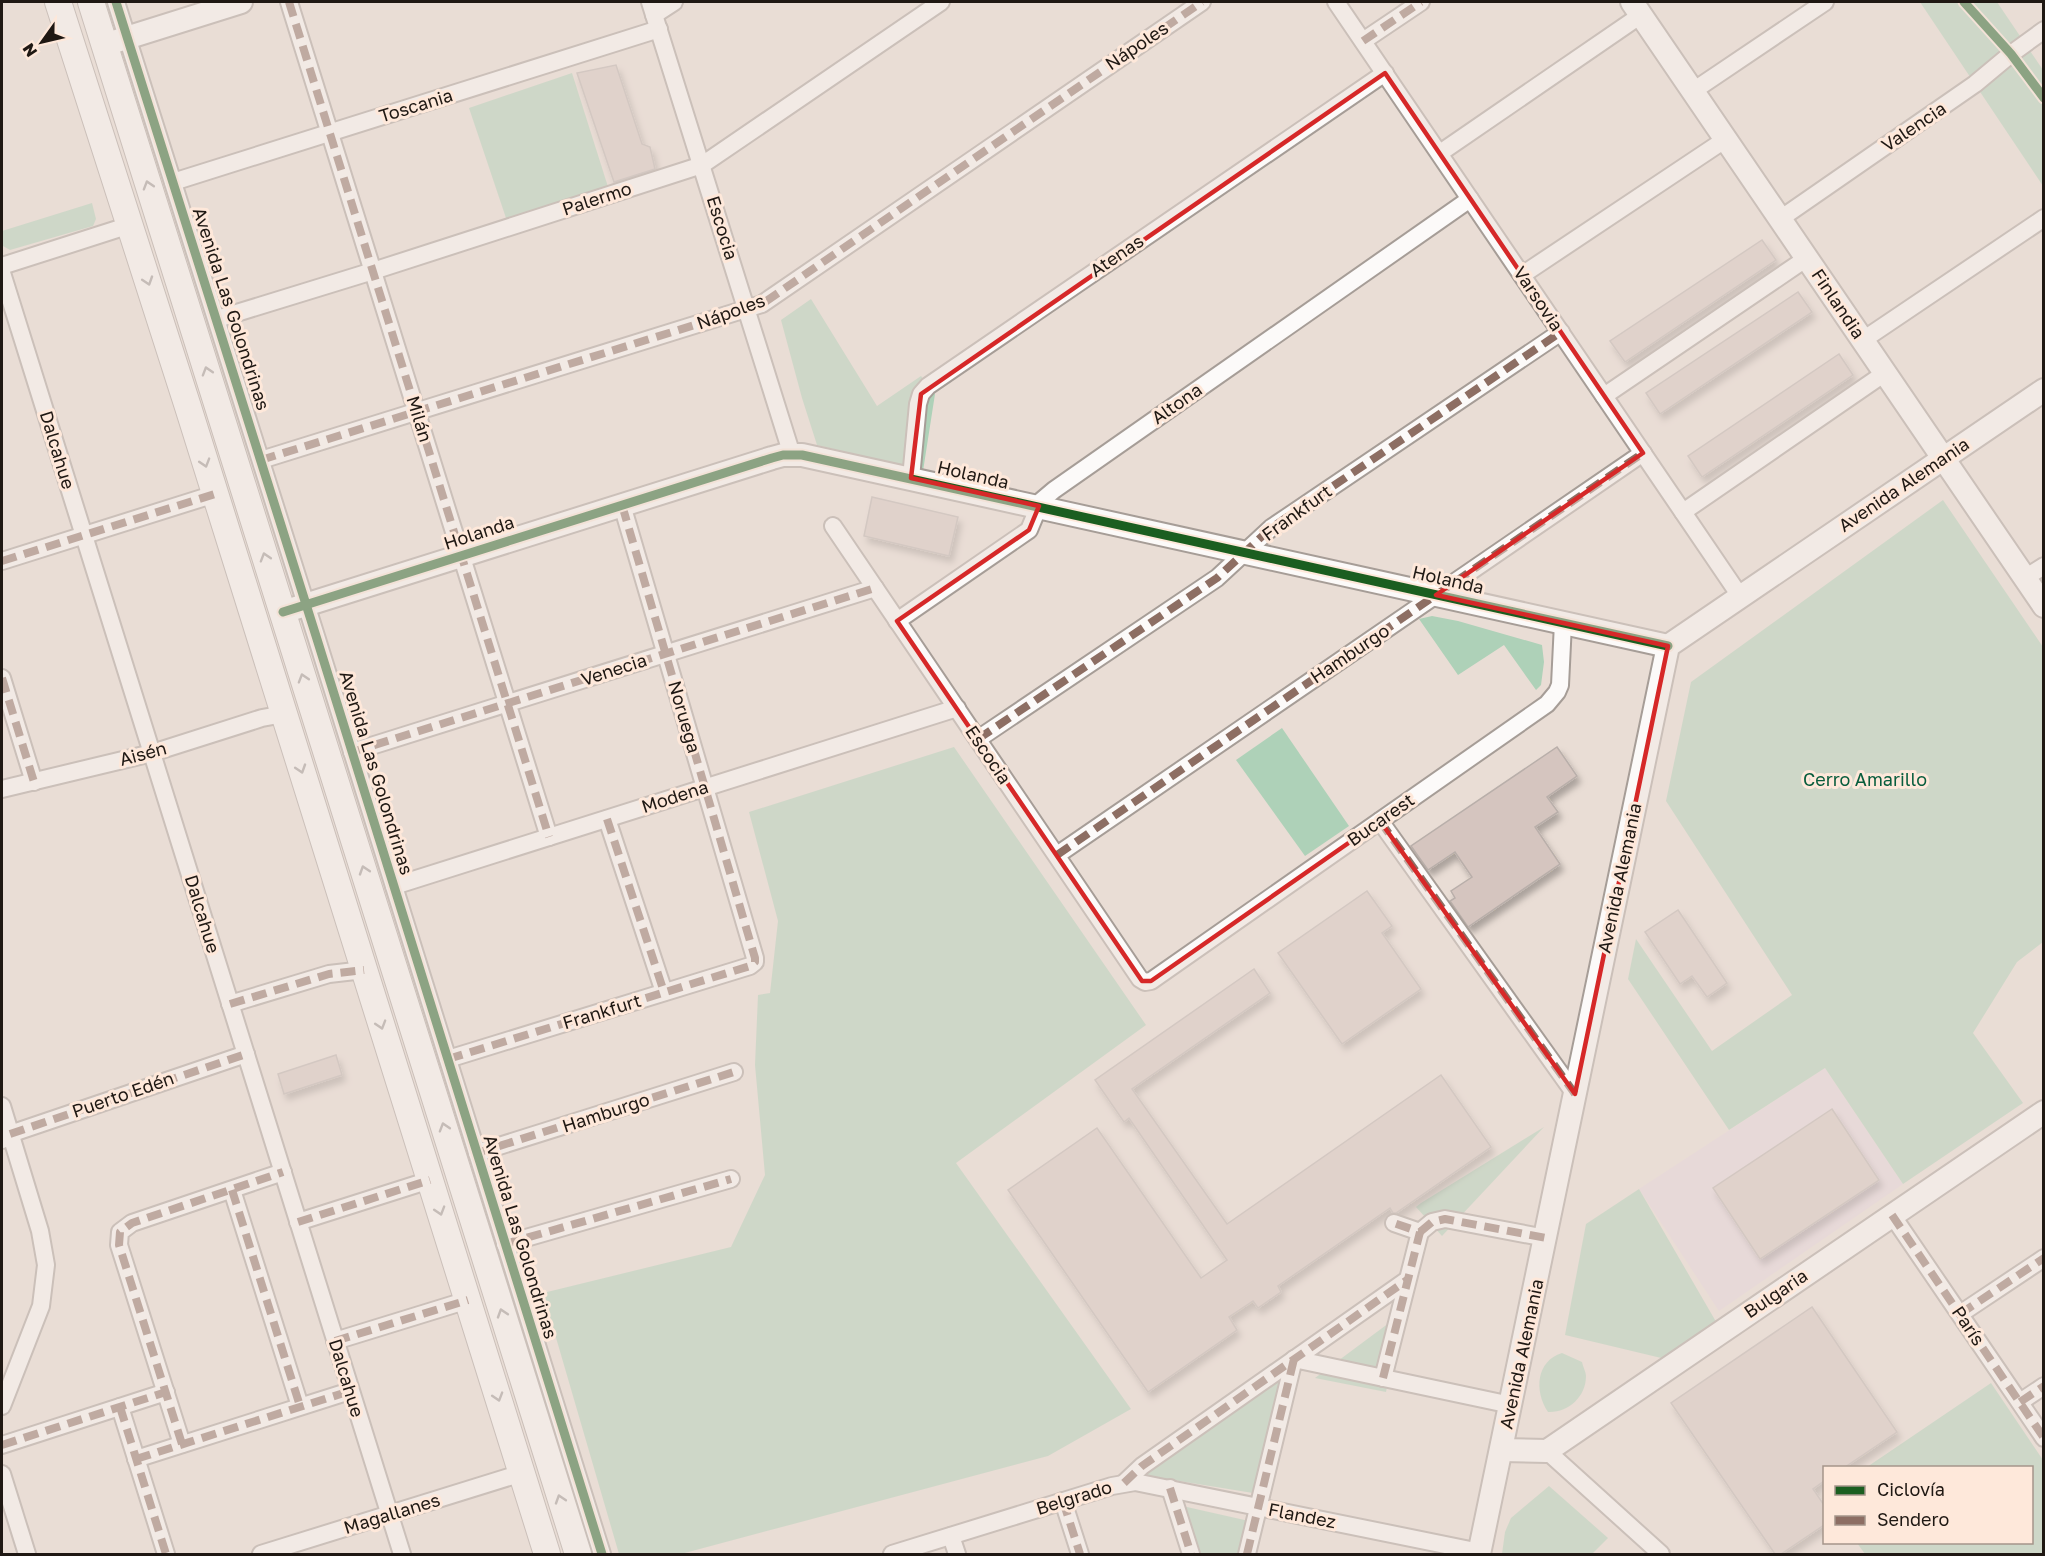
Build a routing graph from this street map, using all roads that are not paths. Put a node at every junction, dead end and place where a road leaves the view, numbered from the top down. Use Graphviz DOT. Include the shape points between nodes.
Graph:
graph roads {
  1 [pos="91,2"];
  2 [pos="116,2"];
  3 [pos="241,2"];
  4 [pos="289,2"];
  5 [pos="674,2"];
  6 [pos="941,2"];
  7 [pos="1202,2"];
  8 [pos="1336,2"];
  9 [pos="1421,2"];
  10 [pos="1825,2"];
  11 [pos="1637,8"];
  12 [pos="61,11"];
  13 [pos="655,15"];
  14 [pos="2043,30"];
  15 [pos="116,41"];
  16 [pos="1363,41"];
  17 [pos="1385,73"];
  18 [pos="84,84"];
  19 [pos="1693,91"];
  20 [pos="330,133"];
  21 [pos="1726,139"];
  22 [pos="1440,153"];
  23 [pos="702,165"];
  24 [pos="173,182"];
  25 [pos="1470,199"];
  26 [pos="2043,218"];
  27 [pos="1780,219"];
  28 [pos="130,225"];
  29 [pos="1807,258"];
  30 [pos="2,266"];
  31 [pos="373,271"];
  32 [pos="2,273"];
  33 [pos="1522,275"];
  34 [pos="747,309"];
  35 [pos="217,319"];
  36 [pos="1561,332"];
  37 [pos="1863,340"];
  38 [pos="1885,373"];
  39 [pos="2043,390"];
  40 [pos="1604,396"];
  41 [pos="417,412"];
  42 [pos="1643,453"];
  43 [pos="792,455"];
  44 [pos="1943,458"];
  45 [pos="261,460"];
  46 [pos="911,478"];
  47 [pos="214,494"];
  48 [pos="622,505"];
  49 [pos="1038,506"];
  50 [pos="1683,512"];
  51 [pos="833,526"];
  52 [pos="84,535"];
  53 [pos="1246,553"];
  54 [pos="462,556"];
  55 [pos="2,561"];
  56 [pos="2034,572"];
  57 [pos="875,588"];
  58 [pos="1436,595"];
  59 [pos="1740,596"];
  60 [pos="248,601"];
  61 [pos="307,605"];
  62 [pos="2043,606"];
  63 [pos="283,612"];
  64 [pos="897,621"];
  65 [pos="1563,623"];
  66 [pos="1668,646"];
  67 [pos="665,654"];
  68 [pos="2,678"];
  69 [pos="507,703"];
  70 [pos="957,708"];
  71 [pos="284,714"];
  72 [pos="320,734"];
  73 [pos="978,739"];
  74 [pos="352,752"];
  75 [pos="152,753"];
  76 [pos="34,782"];
  77 [pos="704,788"];
  78 [pos="2,789"];
  79 [pos="607,819"];
  80 [pos="1380,821"];
  81 [pos="549,837"];
  82 [pos="1057,855"];
  83 [pos="394,886"];
  84 [pos="755,962"];
  85 [pos="364,970"];
  86 [pos="1145,982"];
  87 [pos="664,993"];
  88 [pos="230,1004"];
  89 [pos="246,1054"];
  90 [pos="448,1059"];
  91 [pos="734,1072"];
  92 [pos="1575,1094"];
  93 [pos="2,1106"];
  94 [pos="2043,1112"];
  95 [pos="6,1137"];
  96 [pos="477,1153"];
  97 [pos="283,1172"];
  98 [pos="731,1179"];
  99 [pos="430,1180"];
  100 [pos="232,1190"];
  101 [pos="1892,1215"];
  102 [pos="298,1222"];
  103 [pos="1394,1223"];
  104 [pos="1420,1232"];
  105 [pos="1546,1238"];
  106 [pos="505,1244"];
  107 [pos="2043,1258"];
  108 [pos="1407,1280"];
  109 [pos="468,1300"];
  110 [pos="1960,1314"];
  111 [pos="335,1341"];
  112 [pos="1294,1359"];
  113 [pos="1383,1378"];
  114 [pos="2043,1386"];
  115 [pos="350,1390"];
  116 [pos="166,1392"];
  117 [pos="2020,1402"];
  118 [pos="1511,1405"];
  119 [pos="2,1406"];
  120 [pos="300,1406"];
  121 [pos="120,1407"];
  122 [pos="2043,1438"];
  123 [pos="182,1444"];
  124 [pos="2,1445"];
  125 [pos="1502,1449"];
  126 [pos="1547,1451"];
  127 [pos="136,1458"];
  128 [pos="522,1473"];
  129 [pos="2,1474"];
  130 [pos="1124,1483"];
  131 [pos="1170,1488"];
  132 [pos="1063,1501"];
  133 [pos="1259,1507"];
  134 [pos="389,1515"];
  135 [pos="951,1536"];
  136 [pos="1480,1553"];
  137 [pos="27,1554"];
  138 [pos="166,1554"];
  139 [pos="261,1554"];
  140 [pos="402,1554"];
  141 [pos="547,1554"];
  142 [pos="578,1554"];
  143 [pos="602,1554"];
  144 [pos="892,1554"];
  145 [pos="957,1554"];
  146 [pos="1080,1554"];
  147 [pos="1191,1554"];
  148 [pos="1247,1554"];
  149 [pos="1661,1554"];
  1 -- 15 [label="main road, Avenida Las Golondrinas"];
  2 -- 15 [label="street, Avenida Las Golondrinas"];
  3 -- 15 [label="street"];
  4 -- 20 [label="street, Milán"];
  5 -- 13 [label="street, Toscania"];
  6 -- 23 [label="street, Palermo"];
  7 -- 34 [label="street, Nápoles" via="762,304"];
  8 -- 16 [label="street, Varsovia"];
  9 -- 16 [label="street"];
  10 -- 19 [label="street"];
  11 -- 19 [label="street, Finlandia"];
  11 -- 22 [label="street"];
  12 -- 15 [label="main road" via="82,37"];
  12 -- 18 [label="main road"];
  13 -- 20 [label="street, Toscania"];
  13 -- 23 [label="street, Escocia"];
  14 -- 27 [label="street, Valencia" via="1975,84"];
  15 -- 18 [label="main road" via="93,59"];
  15 -- 24 [label="street, Avenida Las Golondrinas"];
  63 -- 15 [label="main road, Avenida Las Golondrinas, one-way"];
  16 -- 17 [label="street, Varsovia"];
  17 -- 22 [label="street, Varsovia"];
  17 -- 46 [label="street, Atenas" via="928,386 918,404"];
  18 -- 28 [label="main road"];
  19 -- 21 [label="street, Finlandia"];
  20 -- 24 [label="street, Toscania"];
  20 -- 31 [label="street, Milán"];
  21 -- 27 [label="street, Finlandia"];
  21 -- 33 [label="street"];
  22 -- 25 [label="street, Varsovia"];
  23 -- 31 [label="street, Palermo"];
  23 -- 34 [label="street, Escocia"];
  24 -- 35 [label="street, Avenida Las Golondrinas"];
  25 -- 33 [label="street, Varsovia"];
  25 -- 49 [label="street, Altona" via="1054,490"];
  26 -- 37 [label="street"];
  27 -- 29 [label="street, Finlandia"];
  28 -- 30 [label="street"];
  28 -- 47 [label="main road, one-way"];
  29 -- 37 [label="street, Finlandia"];
  29 -- 40 [label="street"];
  31 -- 35 [label="street, Palermo"];
  31 -- 41 [label="street, Milán"];
  32 -- 52 [label="street, Dalcahue"];
  33 -- 36 [label="street, Varsovia"];
  34 -- 41 [label="street, Nápoles"];
  34 -- 43 [label="street, Escocia"];
  35 -- 45 [label="street, Avenida Las Golondrinas"];
  36 -- 40 [label="street, Varsovia"];
  36 -- 53 [label="street, Frankfurt" via="1271,528"];
  37 -- 38 [label="street, Finlandia"];
  38 -- 44 [label="street, Finlandia"];
  38 -- 50 [label="street"];
  39 -- 44 [label="street, Avenida Alemania"];
  40 -- 42 [label="street, Varsovia"];
  41 -- 45 [label="street, Nápoles"];
  41 -- 54 [label="street, Milán"];
  42 -- 50 [label="street, Varsovia"];
  42 -- 58 [label="street, Hamburgo"];
  43 -- 46 [label="street, Holanda"];
  43 -- 48 [label="street, Holanda"];
  44 -- 56 [label="street, Finlandia"];
  44 -- 59 [label="street, Avenida Alemania"];
  45 -- 61 [label="street, Avenida Las Golondrinas"];
  46 -- 49 [label="street, Holanda"];
  47 -- 52 [label="street"];
  47 -- 60 [label="main road"];
  48 -- 54 [label="street, Holanda"];
  48 -- 67 [label="street, Noruega"];
  49 -- 53 [label="street, Holanda"];
  49 -- 64 [label="street, Altona" via="1032,526 1024,534"];
  50 -- 59 [label="street, Varsovia"];
  51 -- 57 [label="street, Escocia"];
  52 -- 55 [label="street"];
  52 -- 75 [label="street, Dalcahue"];
  53 -- 58 [label="street, Holanda"];
  53 -- 73 [label="street, Frankfurt" via="1217,578"];
  54 -- 61 [label="street, Holanda"];
  54 -- 69 [label="street, Milán"];
  56 -- 62 [label="street, Finlandia"];
  57 -- 64 [label="street, Escocia"];
  57 -- 67 [label="street, Venecia"];
  58 -- 65 [label="street, Holanda"];
  58 -- 82 [label="street, Hamburgo"];
  59 -- 66 [label="street, Avenida Alemania"];
  60 -- 63 [label="main road" via="265,611"];
  60 -- 71 [label="main road"];
  61 -- 63 [label="street, Holanda"];
  61 -- 74 [label="street, Avenida Las Golondrinas"];
  72 -- 63 [label="main road, Avenida Las Golondrinas, one-way"];
  64 -- 70 [label="street, Escocia"];
  65 -- 66 [label="street, Holanda"];
  65 -- 80 [label="street, Bucarest" via="1561,678 1553,698"];
  66 -- 92 [label="street, Avenida Alemania"];
  67 -- 69 [label="street, Venecia"];
  67 -- 77 [label="street, Noruega"];
  68 -- 76 [label="street"];
  69 -- 74 [label="street, Venecia"];
  69 -- 81 [label="street, Milán"];
  70 -- 73 [label="street, Escocia"];
  70 -- 77 [label="street, Modena"];
  71 -- 72 [label="main road"];
  71 -- 75 [label="street, Aisén"];
  71 -- 85 [label="main road, one-way"];
  142 -- 72 [label="main road, Avenida Las Golondrinas, one-way"];
  73 -- 82 [label="street, Escocia"];
  74 -- 83 [label="street, Avenida Las Golondrinas"];
  75 -- 76 [label="street, Aisén"];
  75 -- 88 [label="street, Dalcahue"];
  76 -- 78 [label="street, Aisén"];
  77 -- 79 [label="street, Modena"];
  77 -- 84 [label="street, Noruega"];
  79 -- 81 [label="street, Modena"];
  79 -- 87 [label="street"];
  80 -- 86 [label="street, Bucarest"];
  80 -- 92 [label="street"];
  81 -- 83 [label="street, Modena"];
  82 -- 86 [label="street, Escocia"];
  83 -- 90 [label="street, Avenida Las Golondrinas"];
  84 -- 87 [label="street, Frankfurt"];
  85 -- 88 [label="street" via="329,974"];
  85 -- 99 [label="main road, one-way"];
  87 -- 90 [label="street, Frankfurt"];
  88 -- 89 [label="street, Dalcahue"];
  89 -- 95 [label="street, Puerto Edén"];
  89 -- 97 [label="street, Dalcahue"];
  90 -- 96 [label="street, Avenida Las Golondrinas"];
  91 -- 96 [label="street, Hamburgo"];
  92 -- 105 [label="street, Avenida Alemania"];
  93 -- 95 [label="street"];
  94 -- 101 [label="street, Bulgaria"];
  95 -- 119 [label="street" via="40,1230 46,1279 41,1306"];
  96 -- 106 [label="street, Avenida Las Golondrinas"];
  97 -- 100 [label="street"];
  97 -- 102 [label="street, Dalcahue"];
  98 -- 106 [label="street"];
  99 -- 102 [label="street"];
  99 -- 109 [label="main road, one-way"];
  100 -- 116 [label="street" via="132,1223 120,1232 119,1245"];
  100 -- 120 [label="street"];
  101 -- 110 [label="street, París"];
  101 -- 126 [label="street, Bulgaria"];
  102 -- 111 [label="street, Dalcahue"];
  103 -- 104 [label="street"];
  104 -- 105 [label="street" via="1432,1222 1445,1219"];
  104 -- 108 [label="street"];
  105 -- 118 [label="street, Avenida Alemania"];
  106 -- 143 [label="street, Avenida Las Golondrinas"];
  107 -- 110 [label="street"];
  108 -- 112 [label="street, Belgrado"];
  108 -- 113 [label="street"];
  109 -- 111 [label="street"];
  109 -- 128 [label="main road, one-way"];
  110 -- 117 [label="street, París"];
  111 -- 115 [label="street, Dalcahue"];
  112 -- 113 [label="street"];
  112 -- 130 [label="street, Belgrado" via="1142,1466"];
  112 -- 133 [label="street"];
  113 -- 118 [label="street"];
  114 -- 117 [label="street"];
  115 -- 120 [label="street"];
  115 -- 134 [label="street, Dalcahue"];
  116 -- 121 [label="street"];
  116 -- 123 [label="street"];
  117 -- 122 [label="street, París"];
  118 -- 125 [label="street, Avenida Alemania"];
  120 -- 123 [label="street"];
  121 -- 124 [label="street"];
  121 -- 127 [label="street"];
  123 -- 127 [label="street"];
  125 -- 126 [label="street"];
  125 -- 136 [label="street, Avenida Alemania"];
  126 -- 149 [label="street"];
  127 -- 138 [label="street"];
  128 -- 134 [label="street, Magallanes"];
  128 -- 141 [label="main road"];
  129 -- 137 [label="street"];
  130 -- 131 [label="street, Flandez"];
  130 -- 132 [label="street, Belgrado"];
  131 -- 133 [label="street, Flandez"];
  131 -- 147 [label="street"];
  132 -- 135 [label="street, Belgrado"];
  132 -- 146 [label="street"];
  133 -- 136 [label="street, Flandez"];
  133 -- 148 [label="street"];
  134 -- 139 [label="street, Magallanes"];
  134 -- 140 [label="street, Dalcahue"];
  135 -- 144 [label="street, Belgrado"];
  135 -- 145 [label="street"];
}
